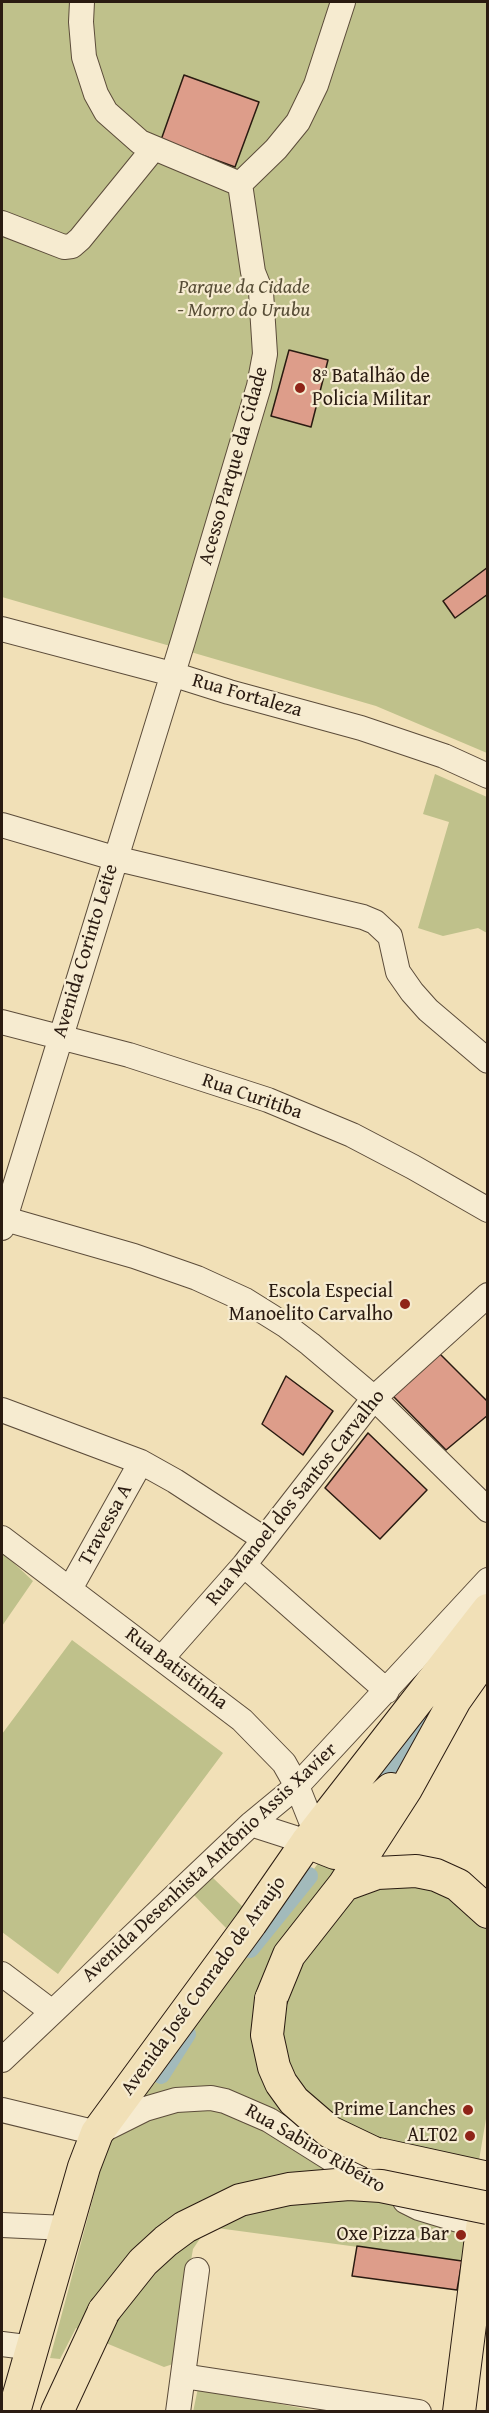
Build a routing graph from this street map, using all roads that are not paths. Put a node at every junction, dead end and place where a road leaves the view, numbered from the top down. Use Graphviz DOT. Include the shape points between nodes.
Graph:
graph roads {
  1 [pos="82,2"];
  2 [pos="343,2"];
  3 [pos="154,148"];
  4 [pos="240,184"];
  5 [pos="2,223"];
  6 [pos="2,629"];
  7 [pos="172,674"];
  8 [pos="488,776"];
  9 [pos="2,825"];
  10 [pos="114,858"];
  11 [pos="2,1022"];
  12 [pos="59,1039"];
  13 [pos="488,1061"];
  14 [pos="488,1210"];
  15 [pos="2,1221"];
  16 [pos="488,1295"];
  17 [pos="374,1398"];
  18 [pos="2,1410"];
  19 [pos="141,1462"];
  20 [pos="488,1510"];
  21 [pos="2,1538"];
  22 [pos="264,1539"];
  23 [pos="244,1565"];
  24 [pos="488,1580"];
  25 [pos="70,1589"];
  26 [pos="488,1610"];
  27 [pos="488,1653"];
  28 [pos="162,1658"];
  29 [pos="387,1691"];
  30 [pos="297,1786"];
  31 [pos="406,1789"];
  32 [pos="251,1824"];
  33 [pos="311,1836"];
  34 [pos="344,1886"];
  35 [pos="488,1912"];
  36 [pos="2,1974"];
  37 [pos="51,2011"];
  38 [pos="2,2060"];
  39 [pos="2,2110"];
  40 [pos="97,2133"];
  41 [pos="488,2180"];
  42 [pos="485,2222"];
  43 [pos="2,2225"];
  44 [pos="66,2228"];
  45 [pos="197,2270"];
  46 [pos="2,2344"];
  47 [pos="34,2348"];
  48 [pos="477,2354"];
  49 [pos="183,2376"];
  50 [pos="14,2412"];
  51 [pos="57,2412"];
  52 [pos="178,2412"];
  53 [pos="419,2412"];
  54 [pos="459,2412"];
  1 -- 3 [label="street" via="84,57 96,94 106,112 124,129"];
  2 -- 4 [label="street" via="316,85 298,122"];
  3 -- 4 [label="street"];
  3 -- 5 [label="street" via="72,246 64,248"];
  4 -- 7 [label="street, Acesso Parque da Cidade" via="253,272 261,292 265,354 259,386"];
  6 -- 7 [label="street, Rua Fortaleza"];
  7 -- 8 [label="street, Rua Fortaleza" via="360,728 444,756"];
  7 -- 10 [label="street, Avenida Corinto Leite"];
  9 -- 10 [label="street"];
  10 -- 12 [label="street, Avenida Corinto Leite"];
  10 -- 13 [label="street" via="375,922 390,936 398,972 412,992"];
  11 -- 12 [label="street, Rua Curitiba"];
  12 -- 14 [label="street, Rua Curitiba" via="129,1055 268,1100 352,1135"];
  12 -- 15 [label="street, Avenida Corinto Leite"];
  15 -- 17 [label="street" via="134,1256 245,1300 302,1337"];
  16 -- 17 [label="street, Rua Manoel dos Santos Carvalho"];
  17 -- 20 [label="street"];
  17 -- 22 [label="street, Rua Manoel dos Santos Carvalho"];
  18 -- 19 [label="street"];
  19 -- 22 [label="street"];
  19 -- 25 [label="street, Travessa A"];
  21 -- 25 [label="street, Rua Batistinha"];
  22 -- 23 [label="street, Rua Manoel dos Santos Carvalho"];
  23 -- 28 [label="street, Rua Manoel dos Santos Carvalho"];
  23 -- 29 [label="street"];
  24 -- 29 [label="street, Avenida Desenhista Antônio Assis Xavier"];
  25 -- 28 [label="street, Rua Batistinha"];
  26 -- 33 [label="main road, Avenida José Conrado de Araujo"];
  27 -- 31 [label="main road" via="455,1700"];
  28 -- 30 [label="street, Rua Batistinha" via="242,1720 284,1763"];
  29 -- 30 [label="street, Avenida Desenhista Antônio Assis Xavier"];
  30 -- 32 [label="street, Avenida Desenhista Antônio Assis Xavier"];
  30 -- 33 [label="street, Rua Batistinha"];
  31 -- 33 [label="main road" via="398,1787 381,1797 335,1853"];
  31 -- 34 [label="main road"];
  32 -- 33 [label="street"];
  32 -- 37 [label="street, Avenida Desenhista Antônio Assis Xavier"];
  33 -- 40 [label="main road, Avenida José Conrado de Araujo"];
  34 -- 35 [label="main road" via="377,1873 416,1871 458,1885"];
  34 -- 41 [label="main road, bridge" via="289,1955 271,1999 267,2023 274,2067 288,2092 330,2132 374,2153"];
  36 -- 37 [label="street"];
  37 -- 38 [label="street, Avenida Desenhista Antônio Assis Xavier"];
  39 -- 40 [label="street"];
  40 -- 42 [label="street, Rua Sabino Ribeiro" via="145,2109 176,2100 225,2100 269,2120 419,2208"];
  40 -- 44 [label="main road, Avenida José Conrado de Araujo"];
  41 -- 42 [label="main road"];
  42 -- 48 [label="main road"];
  42 -- 51 [label="main road, bridge" via="381,2187 349,2184 289,2189 240,2200 185,2227 143,2262 104,2311"];
  43 -- 44 [label="street"];
  44 -- 47 [label="main road, Avenida José Conrado de Araujo"];
  45 -- 49 [label="street"];
  46 -- 47 [label="street"];
  47 -- 50 [label="main road, Avenida José Conrado de Araujo"];
  48 -- 54 [label="main road"];
  49 -- 52 [label="street"];
  49 -- 53 [label="street"];
}
